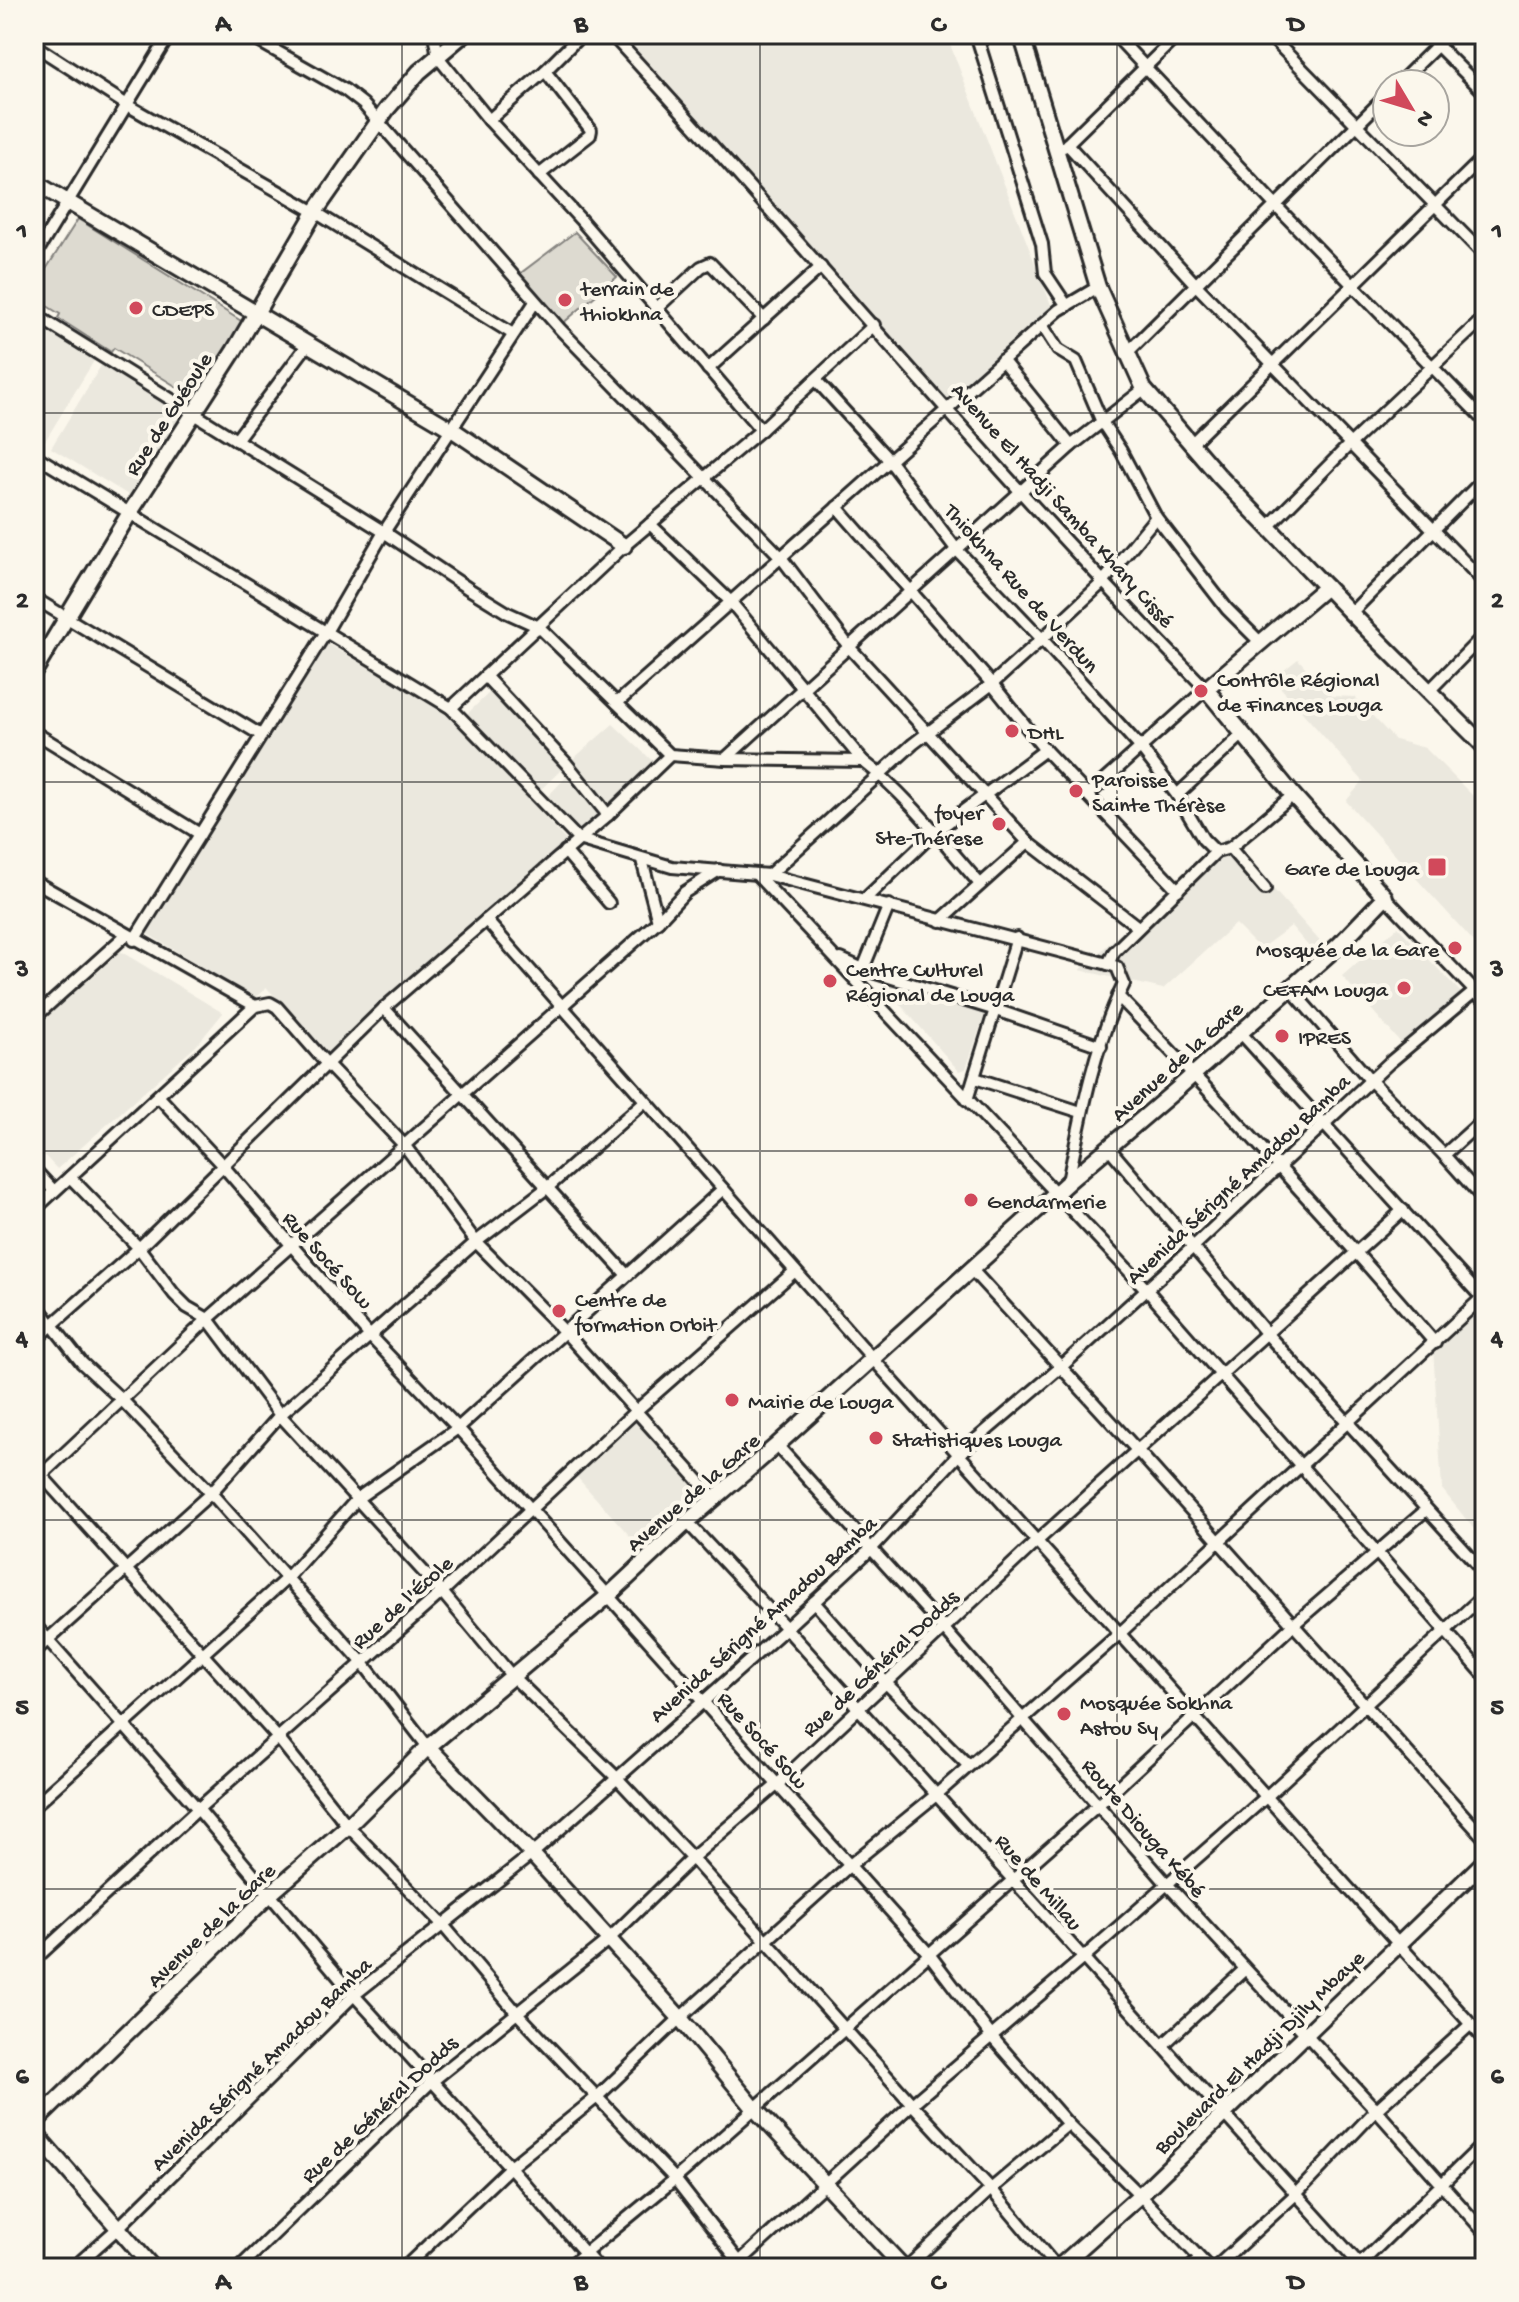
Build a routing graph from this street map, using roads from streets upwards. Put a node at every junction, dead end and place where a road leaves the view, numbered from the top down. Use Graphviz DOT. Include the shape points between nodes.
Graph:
graph roads {
  1 [pos="170,34"];
  2 [pos="246,34"];
  3 [pos="434,34"];
  4 [pos="464,34"];
  5 [pos="582,34"];
  6 [pos="611,34"];
  7 [pos="976,34"];
  8 [pos="1021,34"];
  9 [pos="1114,34"];
  10 [pos="1179,34"];
  11 [pos="1268,34"];
  12 [pos="1426,34"];
  13 [pos="1449,34"];
  14 [pos="34,45"];
  15 [pos="1437,46"];
  16 [pos="438,57"];
  17 [pos="1145,68"];
  18 [pos="1414,68"];
  19 [pos="545,71"];
  20 [pos="1485,93"];
  21 [pos="127,105"];
  22 [pos="1371,111"];
  23 [pos="489,120"];
  24 [pos="379,122"];
  25 [pos="1358,124"];
  26 [pos="1062,149"];
  27 [pos="1485,156"];
  28 [pos="539,175"];
  29 [pos="34,182"];
  30 [pos="66,202"];
  31 [pos="1436,203"];
  32 [pos="1275,205"];
  33 [pos="315,212"];
  34 [pos="1485,256"];
  35 [pos="34,257"];
  36 [pos="821,267"];
  37 [pos="1354,283"];
  38 [pos="1197,286"];
  39 [pos="1098,287"];
  40 [pos="535,302"];
  41 [pos="1067,306"];
  42 [pos="657,308"];
  43 [pos="256,313"];
  44 [pos="34,314"];
  45 [pos="1485,317"];
  46 [pos="764,319"];
  47 [pos="874,325"];
  48 [pos="1042,325"];
  49 [pos="513,334"];
  50 [pos="308,344"];
  51 [pos="1128,352"];
  52 [pos="1002,360"];
  53 [pos="1272,364"];
  54 [pos="1433,367"];
  55 [pos="708,369"];
  56 [pos="816,380"];
  57 [pos="1144,389"];
  58 [pos="947,409"];
  59 [pos="193,413"];
  60 [pos="1485,421"];
  61 [pos="1102,422"];
  62 [pos="453,430"];
  63 [pos="761,430"];
  64 [pos="236,440"];
  65 [pos="1190,445"];
  66 [pos="1349,445"];
  67 [pos="1071,446"];
  68 [pos="34,455"];
  69 [pos="889,460"];
  70 [pos="705,477"];
  71 [pos="1485,478"];
  72 [pos="1020,493"];
  73 [pos="837,507"];
  74 [pos="129,514"];
  75 [pos="1156,517"];
  76 [pos="650,524"];
  77 [pos="1269,526"];
  78 [pos="1432,529"];
  79 [pos="384,532"];
  80 [pos="624,546"];
  81 [pos="956,549"];
  82 [pos="780,556"];
  83 [pos="1102,583"];
  84 [pos="1485,583"];
  85 [pos="1326,587"];
  86 [pos="910,592"];
  87 [pos="34,598"];
  88 [pos="730,601"];
  89 [pos="1351,613"];
  90 [pos="67,618"];
  91 [pos="539,627"];
  92 [pos="326,632"];
  93 [pos="1485,634"];
  94 [pos="1042,639"];
  95 [pos="1259,641"];
  96 [pos="850,648"];
  97 [pos="34,672"];
  98 [pos="485,676"];
  99 [pos="992,684"];
  100 [pos="804,688"];
  101 [pos="1206,689"];
  102 [pos="1429,691"];
  103 [pos="617,703"];
  104 [pos="451,708"];
  105 [pos="34,732"];
  106 [pos="928,732"];
  107 [pos="261,735"];
  108 [pos="1242,735"];
  109 [pos="1140,747"];
  110 [pos="1485,747"];
  111 [pos="1045,750"];
  112 [pos="670,755"];
  113 [pos="725,759"];
  114 [pos="863,761"];
  115 [pos="879,774"];
  116 [pos="1088,795"];
  117 [pos="1177,795"];
  118 [pos="1293,795"];
  119 [pos="985,796"];
  120 [pos="608,815"];
  121 [pos="935,832"];
  122 [pos="200,834"];
  123 [pos="578,839"];
  124 [pos="1028,842"];
  125 [pos="1230,848"];
  126 [pos="565,851"];
  127 [pos="1216,852"];
  128 [pos="642,860"];
  129 [pos="719,870"];
  130 [pos="763,875"];
  131 [pos="34,881"];
  132 [pos="980,884"];
  133 [pos="1265,889"];
  134 [pos="1178,890"];
  135 [pos="1385,897"];
  136 [pos="865,899"];
  137 [pos="609,903"];
  138 [pos="889,905"];
  139 [pos="486,920"];
  140 [pos="658,921"];
  141 [pos="940,921"];
  142 [pos="1138,927"];
  143 [pos="130,937"];
  144 [pos="1017,938"];
  145 [pos="836,956"];
  146 [pos="1108,964"];
  147 [pos="863,969"];
  148 [pos="1290,988"];
  149 [pos="1474,992"];
  150 [pos="1118,996"];
  151 [pos="1485,1002"];
  152 [pos="255,1006"];
  153 [pos="562,1007"];
  154 [pos="384,1008"];
  155 [pos="996,1010"];
  156 [pos="34,1017"];
  157 [pos="1240,1032"];
  158 [pos="1101,1046"];
  159 [pos="326,1063"];
  160 [pos="1193,1074"];
  161 [pos="975,1078"];
  162 [pos="1371,1081"];
  163 [pos="463,1093"];
  164 [pos="159,1097"];
  165 [pos="967,1100"];
  166 [pos="644,1102"];
  167 [pos="1081,1112"];
  168 [pos="1485,1118"];
  169 [pos="1326,1124"];
  170 [pos="405,1146"];
  171 [pos="1109,1148"];
  172 [pos="1444,1155"];
  173 [pos="224,1167"];
  174 [pos="1278,1167"];
  175 [pos="34,1169"];
  176 [pos="70,1177"];
  177 [pos="1068,1182"];
  178 [pos="548,1187"];
  179 [pos="723,1189"];
  180 [pos="54,1191"];
  181 [pos="1055,1194"];
  182 [pos="1485,1201"];
  183 [pos="34,1210"];
  184 [pos="1403,1210"];
  185 [pos="476,1242"];
  186 [pos="293,1246"];
  187 [pos="1193,1247"];
  188 [pos="139,1248"];
  189 [pos="1357,1253"];
  190 [pos="971,1269"];
  191 [pos="795,1271"];
  192 [pos="626,1274"];
  193 [pos="1146,1289"];
  194 [pos="1483,1297"];
  195 [pos="34,1302"];
  196 [pos="208,1319"];
  197 [pos="52,1325"];
  198 [pos="565,1332"];
  199 [pos="1267,1334"];
  200 [pos="370,1336"];
  201 [pos="34,1341"];
  202 [pos="1435,1343"];
  203 [pos="873,1359"];
  204 [pos="1061,1367"];
  205 [pos="1221,1376"];
  206 [pos="123,1401"];
  207 [pos="637,1410"];
  208 [pos="280,1415"];
  209 [pos="1349,1424"];
  210 [pos="458,1428"];
  211 [pos="777,1445"];
  212 [pos="1138,1451"];
  213 [pos="959,1454"];
  214 [pos="1300,1468"];
  215 [pos="37,1475"];
  216 [pos="211,1493"];
  217 [pos="358,1498"];
  218 [pos="715,1499"];
  219 [pos="530,1508"];
  220 [pos="1426,1510"];
  221 [pos="687,1522"];
  222 [pos="1037,1541"];
  223 [pos="1217,1541"];
  224 [pos="871,1549"];
  225 [pos="1376,1552"];
  226 [pos="127,1569"];
  227 [pos="1485,1573"];
  228 [pos="286,1579"];
  229 [pos="442,1592"];
  230 [pos="1485,1594"];
  231 [pos="608,1596"];
  232 [pos="814,1602"];
  233 [pos="34,1624"];
  234 [pos="1293,1625"];
  235 [pos="786,1628"];
  236 [pos="944,1629"];
  237 [pos="1445,1630"];
  238 [pos="1119,1634"];
  239 [pos="48,1639"];
  240 [pos="34,1652"];
  241 [pos="202,1656"];
  242 [pos="363,1663"];
  243 [pos="511,1675"];
  244 [pos="1485,1676"];
  245 [pos="887,1684"];
  246 [pos="702,1701"];
  247 [pos="1365,1706"];
  248 [pos="858,1709"];
  249 [pos="1196,1716"];
  250 [pos="1022,1717"];
  251 [pos="123,1726"];
  252 [pos="278,1738"];
  253 [pos="428,1747"];
  254 [pos="968,1765"];
  255 [pos="616,1777"];
  256 [pos="778,1784"];
  257 [pos="936,1795"];
  258 [pos="1266,1797"];
  259 [pos="1099,1804"];
  260 [pos="34,1806"];
  261 [pos="198,1809"];
  262 [pos="348,1826"];
  263 [pos="1485,1839"];
  264 [pos="532,1854"];
  265 [pos="692,1858"];
  266 [pos="1485,1861"];
  267 [pos="850,1865"];
  268 [pos="1013,1878"];
  269 [pos="1167,1884"];
  270 [pos="269,1895"];
  271 [pos="443,1925"];
  272 [pos="608,1940"];
  273 [pos="766,1940"];
  274 [pos="1400,1944"];
  275 [pos="929,1954"];
  276 [pos="1082,1959"];
  277 [pos="34,1960"];
  278 [pos="1244,1970"];
  279 [pos="354,1995"];
  280 [pos="517,2013"];
  281 [pos="680,2018"];
  282 [pos="1471,2024"];
  283 [pos="844,2029"];
  284 [pos="1305,2034"];
  285 [pos="992,2037"];
  286 [pos="1485,2040"];
  287 [pos="1163,2045"];
  288 [pos="431,2082"];
  289 [pos="597,2097"];
  290 [pos="912,2104"];
  291 [pos="754,2108"];
  292 [pos="1376,2110"];
  293 [pos="1223,2115"];
  294 [pos="34,2123"];
  295 [pos="1068,2124"];
  296 [pos="34,2132"];
  297 [pos="1485,2142"];
  298 [pos="510,2167"];
  299 [pos="675,2179"];
  300 [pos="825,2183"];
  301 [pos="1441,2185"];
  302 [pos="991,2189"];
  303 [pos="1297,2193"];
  304 [pos="1140,2195"];
  305 [pos="118,2228"];
  306 [pos="1485,2233"];
  307 [pos="584,2252"];
  308 [pos="1200,2259"];
  309 [pos="739,2266"];
  310 [pos="1359,2267"];
  311 [pos="73,2268"];
  312 [pos="153,2268"];
  313 [pos="239,2268"];
  314 [pos="404,2268"];
  315 [pos="567,2268"];
  316 [pos="598,2268"];
  317 [pos="905,2268"];
  318 [pos="1057,2268"];
  319 [pos="1190,2268"];
  320 [pos="1209,2268"];
  321 [pos="1215,2268"];
  1 -- 21 [label="street"];
  2 -- 24 [label="street" via="345,90"];
  3 -- 16 [label="street"];
  4 -- 16 [label="street, Rue de Guéoule"];
  5 -- 19 [label="street"];
  6 -- 36 [label="street, Avenue El Hadji Samba Khary Cissé"];
  7 -- 41 [label="street" via="1042,244 1045,273"];
  8 -- 26 [label="street"];
  9 -- 17 [label="street"];
  10 -- 17 [label="street"];
  11 -- 25 [label="street"];
  12 -- 15 [label="street"];
  13 -- 15 [label="street"];
  14 -- 21 [label="street"];
  15 -- 18 [label="street"];
  15 -- 20 [label="street"];
  16 -- 23 [label="street"];
  16 -- 24 [label="street, Rue de Guéoule"];
  17 -- 26 [label="street"];
  17 -- 32 [label="street"];
  19 -- 23 [label="street"];
  19 -- 28 [label="street" via="591,130"];
  21 -- 30 [label="street"];
  21 -- 33 [label="street"];
  22 -- 25 [label="street"];
  23 -- 28 [label="street"];
  24 -- 33 [label="street, Rue de Guéoule"];
  24 -- 40 [label="street"];
  25 -- 31 [label="street"];
  25 -- 32 [label="street"];
  26 -- 38 [label="street"];
  26 -- 39 [label="street"];
  27 -- 31 [label="street"];
  28 -- 42 [label="street"];
  29 -- 30 [label="street"];
  30 -- 35 [label="street"];
  30 -- 43 [label="street"];
  31 -- 34 [label="street"];
  31 -- 37 [label="street"];
  32 -- 37 [label="street"];
  32 -- 38 [label="street"];
  33 -- 43 [label="street, Rue de Guéoule"];
  33 -- 49 [label="street"];
  36 -- 46 [label="street"];
  36 -- 47 [label="street, Avenue El Hadji Samba Khary Cissé"];
  37 -- 53 [label="street"];
  37 -- 54 [label="street"];
  38 -- 51 [label="street"];
  38 -- 53 [label="street"];
  39 -- 41 [label="street"];
  39 -- 51 [label="street"];
  40 -- 49 [label="street"];
  40 -- 70 [label="street"];
  41 -- 48 [label="street"];
  42 -- 46 [label="street" via="710,263"];
  42 -- 55 [label="street"];
  43 -- 50 [label="street"];
  43 -- 59 [label="street, Rue de Guéoule"];
  44 -- 59 [label="street"];
  45 -- 54 [label="street"];
  46 -- 55 [label="street"];
  47 -- 56 [label="street"];
  47 -- 58 [label="street, Avenue El Hadji Samba Khary Cissé"];
  48 -- 52 [label="street"];
  48 -- 61 [label="street" via="1058,350 1076,361"];
  49 -- 62 [label="street"];
  50 -- 62 [label="street"];
  50 -- 64 [label="street"];
  51 -- 57 [label="street"];
  52 -- 58 [label="street"];
  52 -- 67 [label="street"];
  53 -- 65 [label="street"];
  53 -- 66 [label="street"];
  54 -- 60 [label="street"];
  54 -- 66 [label="street"];
  55 -- 63 [label="street"];
  56 -- 63 [label="street"];
  56 -- 69 [label="street, Thiokhna Rue de Verdun"];
  57 -- 61 [label="street"];
  57 -- 65 [label="street"];
  58 -- 69 [label="street"];
  58 -- 72 [label="street, Avenue El Hadji Samba Khary Cissé"];
  59 -- 64 [label="street"];
  59 -- 74 [label="street, Rue de Guéoule"];
  61 -- 67 [label="street"];
  61 -- 75 [label="street"];
  62 -- 79 [label="street"];
  62 -- 80 [label="street"];
  63 -- 70 [label="street"];
  64 -- 79 [label="street"];
  65 -- 77 [label="street"];
  66 -- 77 [label="street"];
  66 -- 78 [label="street"];
  67 -- 72 [label="street"];
  68 -- 74 [label="street"];
  69 -- 73 [label="street"];
  69 -- 81 [label="street, Thiokhna Rue de Verdun"];
  70 -- 76 [label="street"];
  70 -- 82 [label="street"];
  71 -- 78 [label="street"];
  72 -- 81 [label="street"];
  72 -- 83 [label="street, Avenue El Hadji Samba Khary Cissé"];
  73 -- 82 [label="street"];
  73 -- 86 [label="street"];
  74 -- 90 [label="street, Rue de Guéoule"];
  74 -- 92 [label="street"];
  75 -- 83 [label="street"];
  75 -- 95 [label="street" via="1227,609"];
  76 -- 80 [label="street"];
  76 -- 88 [label="street"];
  77 -- 85 [label="street"];
  78 -- 84 [label="street"];
  78 -- 89 [label="street"];
  79 -- 91 [label="street" via="508,613"];
  79 -- 92 [label="street"];
  80 -- 91 [label="street"];
  81 -- 86 [label="street"];
  81 -- 94 [label="street, Thiokhna Rue de Verdun"];
  82 -- 88 [label="street"];
  82 -- 96 [label="street"];
  83 -- 94 [label="street"];
  83 -- 101 [label="street, Avenue El Hadji Samba Khary Cissé"];
  85 -- 89 [label="street"];
  85 -- 95 [label="street"];
  86 -- 96 [label="street"];
  86 -- 99 [label="street"];
  87 -- 90 [label="street"];
  88 -- 100 [label="street"];
  88 -- 103 [label="street"];
  89 -- 102 [label="street"];
  90 -- 97 [label="street, Rue de Guéoule"];
  90 -- 107 [label="street"];
  91 -- 98 [label="street"];
  91 -- 103 [label="street"];
  92 -- 104 [label="street"];
  92 -- 107 [label="street"];
  93 -- 102 [label="street"];
  94 -- 99 [label="street"];
  94 -- 109 [label="street, Thiokhna Rue de Verdun"];
  95 -- 101 [label="street"];
  96 -- 100 [label="street"];
  96 -- 106 [label="street"];
  98 -- 104 [label="street"];
  98 -- 120 [label="street"];
  99 -- 106 [label="street"];
  99 -- 111 [label="street"];
  100 -- 113 [label="street"];
  100 -- 114 [label="street"];
  101 -- 108 [label="street, Avenue El Hadji Samba Khary Cissé"];
  101 -- 109 [label="street"];
  102 -- 110 [label="street"];
  103 -- 112 [label="street"];
  104 -- 123 [label="street"];
  105 -- 122 [label="street"];
  106 -- 115 [label="street"];
  106 -- 119 [label="street"];
  107 -- 122 [label="street"];
  108 -- 117 [label="street"];
  108 -- 118 [label="street, Avenue El Hadji Samba Khary Cissé"];
  109 -- 116 [label="street"];
  109 -- 117 [label="street, Thiokhna Rue de Verdun"];
  111 -- 116 [label="street"];
  111 -- 119 [label="street"];
  112 -- 113 [label="street"];
  112 -- 120 [label="street"];
  113 -- 114 [label="street"];
  114 -- 115 [label="street"];
  115 -- 121 [label="street"];
  115 -- 130 [label="street"];
  116 -- 134 [label="street"];
  117 -- 127 [label="street, Thiokhna Rue de Verdun"];
  118 -- 125 [label="street"];
  118 -- 135 [label="street, Avenue El Hadji Samba Khary Cissé"];
  119 -- 121 [label="street"];
  119 -- 124 [label="street"];
  120 -- 123 [label="street"];
  121 -- 132 [label="street"];
  121 -- 136 [label="street"];
  122 -- 143 [label="street"];
  123 -- 126 [label="street"];
  123 -- 128 [label="street"];
  124 -- 132 [label="street"];
  124 -- 142 [label="street"];
  125 -- 127 [label="street"];
  125 -- 133 [label="street"];
  126 -- 137 [label="street"];
  126 -- 139 [label="street"];
  127 -- 134 [label="street"];
  128 -- 129 [label="street"];
  128 -- 140 [label="street"];
  129 -- 130 [label="street"];
  129 -- 140 [label="street" via="685,892"];
  130 -- 136 [label="street"];
  130 -- 145 [label="street"];
  131 -- 143 [label="street"];
  132 -- 141 [label="street"];
  134 -- 142 [label="street"];
  135 -- 148 [label="street, Avenue de la Gare"];
  135 -- 149 [label="street, Avenue El Hadji Samba Khary Cissé"];
  136 -- 138 [label="street"];
  138 -- 141 [label="street"];
  138 -- 147 [label="street"];
  139 -- 153 [label="street"];
  139 -- 154 [label="street"];
  140 -- 153 [label="street"];
  141 -- 144 [label="street"];
  142 -- 146 [label="street"];
  143 -- 152 [label="street"];
  143 -- 156 [label="street"];
  144 -- 146 [label="street"];
  144 -- 155 [label="street"];
  145 -- 147 [label="street"];
  145 -- 165 [label="street"];
  146 -- 150 [label="street" via="1121,973 1124,984"];
  147 -- 155 [label="street"];
  148 -- 157 [label="street, Avenue de la Gare"];
  148 -- 162 [label="street"];
  149 -- 151 [label="street, Avenue El Hadji Samba Khary Cissé"];
  149 -- 162 [label="street, Avenida Sérigné Amadou Bamba"];
  150 -- 158 [label="street"];
  150 -- 160 [label="street"];
  152 -- 159 [label="street" via="277,1007"];
  152 -- 164 [label="street"];
  153 -- 163 [label="street"];
  153 -- 166 [label="street"];
  154 -- 159 [label="street"];
  154 -- 163 [label="street"];
  155 -- 158 [label="street"];
  155 -- 161 [label="street"];
  157 -- 160 [label="street, Avenue de la Gare"];
  157 -- 169 [label="street"];
  158 -- 167 [label="street"];
  159 -- 170 [label="street"];
  159 -- 173 [label="street"];
  160 -- 171 [label="street, Avenue de la Gare"];
  160 -- 174 [label="street"];
  161 -- 165 [label="street"];
  161 -- 167 [label="street"];
  162 -- 169 [label="street, Avenida Sérigné Amadou Bamba"];
  162 -- 172 [label="street"];
  163 -- 170 [label="street"];
  163 -- 178 [label="street"];
  164 -- 173 [label="street, Rue Socé Sow"];
  164 -- 176 [label="street"];
  165 -- 181 [label="street"];
  166 -- 178 [label="street"];
  166 -- 179 [label="street"];
  167 -- 177 [label="street"];
  168 -- 172 [label="street"];
  169 -- 174 [label="street, Avenida Sérigné Amadou Bamba"];
  169 -- 184 [label="street"];
  170 -- 185 [label="street"];
  170 -- 186 [label="street"];
  171 -- 177 [label="street, Avenue de la Gare"];
  171 -- 187 [label="street"];
  172 -- 182 [label="street"];
  173 -- 186 [label="street, Rue Socé Sow"];
  173 -- 188 [label="street"];
  174 -- 187 [label="street, Avenida Sérigné Amadou Bamba"];
  174 -- 189 [label="street"];
  175 -- 180 [label="street"];
  176 -- 180 [label="street"];
  176 -- 188 [label="street"];
  177 -- 181 [label="street, Avenue de la Gare"];
  178 -- 185 [label="street"];
  178 -- 192 [label="street"];
  179 -- 191 [label="street"];
  179 -- 192 [label="street"];
  180 -- 183 [label="street"];
  181 -- 190 [label="street, Avenue de la Gare"];
  181 -- 193 [label="street"];
  184 -- 189 [label="street, Rue de Général Dodds"];
  184 -- 194 [label="street"];
  185 -- 198 [label="street"];
  185 -- 200 [label="street"];
  186 -- 196 [label="street"];
  186 -- 200 [label="street, Rue Socé Sow"];
  187 -- 193 [label="street, Avenida Sérigné Amadou Bamba"];
  187 -- 199 [label="street"];
  188 -- 196 [label="street" via="174,1294"];
  188 -- 197 [label="street"];
  189 -- 199 [label="street, Rue de Général Dodds"];
  189 -- 202 [label="street"];
  190 -- 203 [label="street, Avenue de la Gare"];
  190 -- 204 [label="street"];
  191 -- 203 [label="street"];
  191 -- 207 [label="street, Rue de l'École"];
  192 -- 198 [label="street"];
  193 -- 204 [label="street, Avenida Sérigné Amadou Bamba"];
  193 -- 205 [label="street"];
  194 -- 202 [label="street"];
  195 -- 197 [label="street"];
  196 -- 206 [label="street"];
  196 -- 208 [label="street"];
  197 -- 201 [label="street"];
  197 -- 206 [label="street" via="82,1363"];
  198 -- 207 [label="street"];
  198 -- 210 [label="street"];
  199 -- 205 [label="street, Rue de Général Dodds"];
  199 -- 209 [label="street"];
  200 -- 208 [label="street"];
  200 -- 210 [label="street, Rue Socé Sow"];
  202 -- 209 [label="street"];
  203 -- 211 [label="street, Avenue de la Gare"];
  203 -- 213 [label="street"];
  204 -- 212 [label="street"];
  204 -- 213 [label="street, Avenida Sérigné Amadou Bamba"];
  205 -- 212 [label="street, Rue de Général Dodds"];
  205 -- 214 [label="street"];
  206 -- 215 [label="street"];
  206 -- 216 [label="street"];
  207 -- 218 [label="street"];
  207 -- 219 [label="street, Rue de l'École"];
  208 -- 216 [label="street"];
  208 -- 217 [label="street"];
  209 -- 214 [label="street"];
  209 -- 220 [label="street"];
  210 -- 217 [label="street"];
  210 -- 219 [label="street, Rue Socé Sow"];
  211 -- 218 [label="street, Avenue de la Gare"];
  211 -- 224 [label="street, Route Diouga Kébé"];
  212 -- 222 [label="street, Rue de Général Dodds"];
  212 -- 223 [label="street"];
  213 -- 222 [label="street"];
  213 -- 224 [label="street, Avenida Sérigné Amadou Bamba"];
  214 -- 223 [label="street"];
  214 -- 225 [label="street"];
  215 -- 226 [label="street"];
  216 -- 226 [label="street"];
  216 -- 228 [label="street"];
  217 -- 228 [label="street"];
  217 -- 229 [label="street"];
  218 -- 221 [label="street, Avenue de la Gare"];
  219 -- 229 [label="street, Rue de l'École"];
  219 -- 231 [label="street, Rue Socé Sow"];
  220 -- 225 [label="street"];
  220 -- 227 [label="street"];
  221 -- 231 [label="street, Avenue de la Gare"];
  221 -- 235 [label="street, Rue de Millau"];
  222 -- 236 [label="street, Rue de Général Dodds"];
  222 -- 238 [label="street"];
  223 -- 234 [label="street"];
  223 -- 238 [label="street"];
  224 -- 232 [label="street, Avenida Sérigné Amadou Bamba"];
  224 -- 236 [label="street, Route Diouga Kébé"];
  225 -- 234 [label="street"];
  225 -- 237 [label="street"];
  226 -- 239 [label="street"];
  226 -- 241 [label="street"];
  228 -- 241 [label="street"];
  228 -- 242 [label="street"];
  229 -- 242 [label="street, Rue de l'École"];
  229 -- 243 [label="street"];
  230 -- 237 [label="street"];
  231 -- 243 [label="street, Avenue de la Gare"];
  231 -- 246 [label="street, Rue Socé Sow"];
  232 -- 235 [label="street, Avenida Sérigné Amadou Bamba"];
  232 -- 245 [label="street"];
  233 -- 239 [label="street"];
  234 -- 247 [label="street"];
  234 -- 249 [label="street"];
  235 -- 246 [label="street, Avenida Sérigné Amadou Bamba"];
  235 -- 248 [label="street, Rue de Millau"];
  236 -- 245 [label="street, Rue de Général Dodds"];
  236 -- 250 [label="street, Route Diouga Kébé"];
  237 -- 244 [label="street"];
  237 -- 247 [label="street"];
  238 -- 249 [label="street"];
  238 -- 250 [label="street"];
  239 -- 240 [label="street"];
  239 -- 251 [label="street"];
  241 -- 251 [label="street"];
  241 -- 252 [label="street"];
  242 -- 252 [label="street, Rue de l'École"];
  242 -- 253 [label="street"];
  243 -- 253 [label="street, Avenue de la Gare"];
  243 -- 255 [label="street"];
  245 -- 248 [label="street, Rue de Général Dodds"];
  245 -- 254 [label="street"];
  246 -- 255 [label="street, Avenida Sérigné Amadou Bamba"];
  246 -- 256 [label="street, Rue Socé Sow"];
  247 -- 258 [label="street"];
  247 -- 263 [label="street"];
  248 -- 256 [label="street, Rue de Général Dodds"];
  248 -- 257 [label="street, Rue de Millau"];
  249 -- 258 [label="street"];
  249 -- 259 [label="street"];
  250 -- 254 [label="street"];
  250 -- 259 [label="street, Route Diouga Kébé"];
  251 -- 260 [label="street"];
  251 -- 261 [label="street"];
  252 -- 261 [label="street, Rue de l'École"];
  252 -- 262 [label="street"];
  253 -- 262 [label="street, Avenue de la Gare"];
  253 -- 264 [label="street"];
  254 -- 257 [label="street"];
  255 -- 264 [label="street, Avenida Sérigné Amadou Bamba"];
  255 -- 265 [label="street"];
  256 -- 265 [label="street, Rue de Général Dodds"];
  256 -- 267 [label="street, Rue Socé Sow"];
  257 -- 267 [label="street"];
  257 -- 268 [label="street, Rue de Millau"];
  258 -- 269 [label="street"];
  258 -- 274 [label="street"];
  259 -- 268 [label="street"];
  259 -- 269 [label="street, Route Diouga Kébé"];
  261 -- 270 [label="street"];
  261 -- 277 [label="street, Rue de l'École"];
  262 -- 270 [label="street, Avenue de la Gare"];
  262 -- 271 [label="street"];
  264 -- 271 [label="street, Avenida Sérigné Amadou Bamba"];
  264 -- 272 [label="street"];
  265 -- 272 [label="street, Rue de Général Dodds"];
  265 -- 273 [label="street"];
  266 -- 274 [label="street, Boulevard El Hadji Djily Mbaye"];
  267 -- 273 [label="street"];
  267 -- 275 [label="street, Rue Socé Sow"];
  268 -- 275 [label="street"];
  268 -- 276 [label="street, Rue de Millau"];
  269 -- 276 [label="street"];
  269 -- 278 [label="street, Route Diouga Kébé"];
  270 -- 279 [label="street"];
  270 -- 294 [label="street, Avenue de la Gare"];
  271 -- 279 [label="street, Avenida Sérigné Amadou Bamba"];
  271 -- 280 [label="street"];
  272 -- 280 [label="street, Rue de Général Dodds"];
  272 -- 281 [label="street"];
  273 -- 281 [label="street"];
  273 -- 283 [label="street"];
  274 -- 282 [label="street"];
  274 -- 284 [label="street, Boulevard El Hadji Djily Mbaye"];
  275 -- 283 [label="street"];
  275 -- 285 [label="street, Rue Socé Sow"];
  276 -- 285 [label="street"];
  276 -- 287 [label="street, Rue de Millau"];
  278 -- 284 [label="street, Route Diouga Kébé"];
  278 -- 287 [label="street"];
  279 -- 288 [label="street"];
  279 -- 305 [label="street, Avenida Sérigné Amadou Bamba"];
  280 -- 288 [label="street, Rue de Général Dodds"];
  280 -- 289 [label="street"];
  281 -- 289 [label="street"];
  281 -- 291 [label="street"];
  282 -- 286 [label="street"];
  282 -- 292 [label="street"];
  283 -- 290 [label="street"];
  283 -- 291 [label="street"];
  284 -- 292 [label="street, Route Diouga Kébé"];
  284 -- 293 [label="street, Boulevard El Hadji Djily Mbaye"];
  285 -- 290 [label="street"];
  285 -- 295 [label="street, Rue Socé Sow"];
  287 -- 293 [label="street, Rue de Millau"];
  288 -- 298 [label="street"];
  288 -- 313 [label="street, Rue de Général Dodds"];
  289 -- 298 [label="street"];
  289 -- 299 [label="street"];
  290 -- 300 [label="street"];
  290 -- 302 [label="street"];
  291 -- 299 [label="street"];
  291 -- 300 [label="street"];
  292 -- 301 [label="street, Route Diouga Kébé"];
  292 -- 303 [label="street"];
  293 -- 303 [label="street, Rue de Millau"];
  293 -- 304 [label="street, Boulevard El Hadji Djily Mbaye"];
  295 -- 302 [label="street"];
  295 -- 304 [label="street, Rue Socé Sow"];
  296 -- 305 [label="street"];
  297 -- 301 [label="street"];
  298 -- 307 [label="street"];
  298 -- 314 [label="street"];
  299 -- 307 [label="street"];
  299 -- 309 [label="street"];
  300 -- 309 [label="street"];
  300 -- 317 [label="street"];
  301 -- 306 [label="street, Route Diouga Kébé"];
  301 -- 310 [label="street"];
  302 -- 317 [label="street"];
  302 -- 318 [label="street"];
  303 -- 310 [label="street, Rue de Millau"];
  303 -- 321 [label="street"];
  304 -- 308 [label="street, Rue Socé Sow"];
  304 -- 318 [label="street, Boulevard El Hadji Djily Mbaye"];
  305 -- 311 [label="street, Avenida Sérigné Amadou Bamba"];
  305 -- 312 [label="street"];
  307 -- 315 [label="street"];
  307 -- 316 [label="street"];
  308 -- 319 [label="street"];
  308 -- 320 [label="street, Rue Socé Sow"];
}
